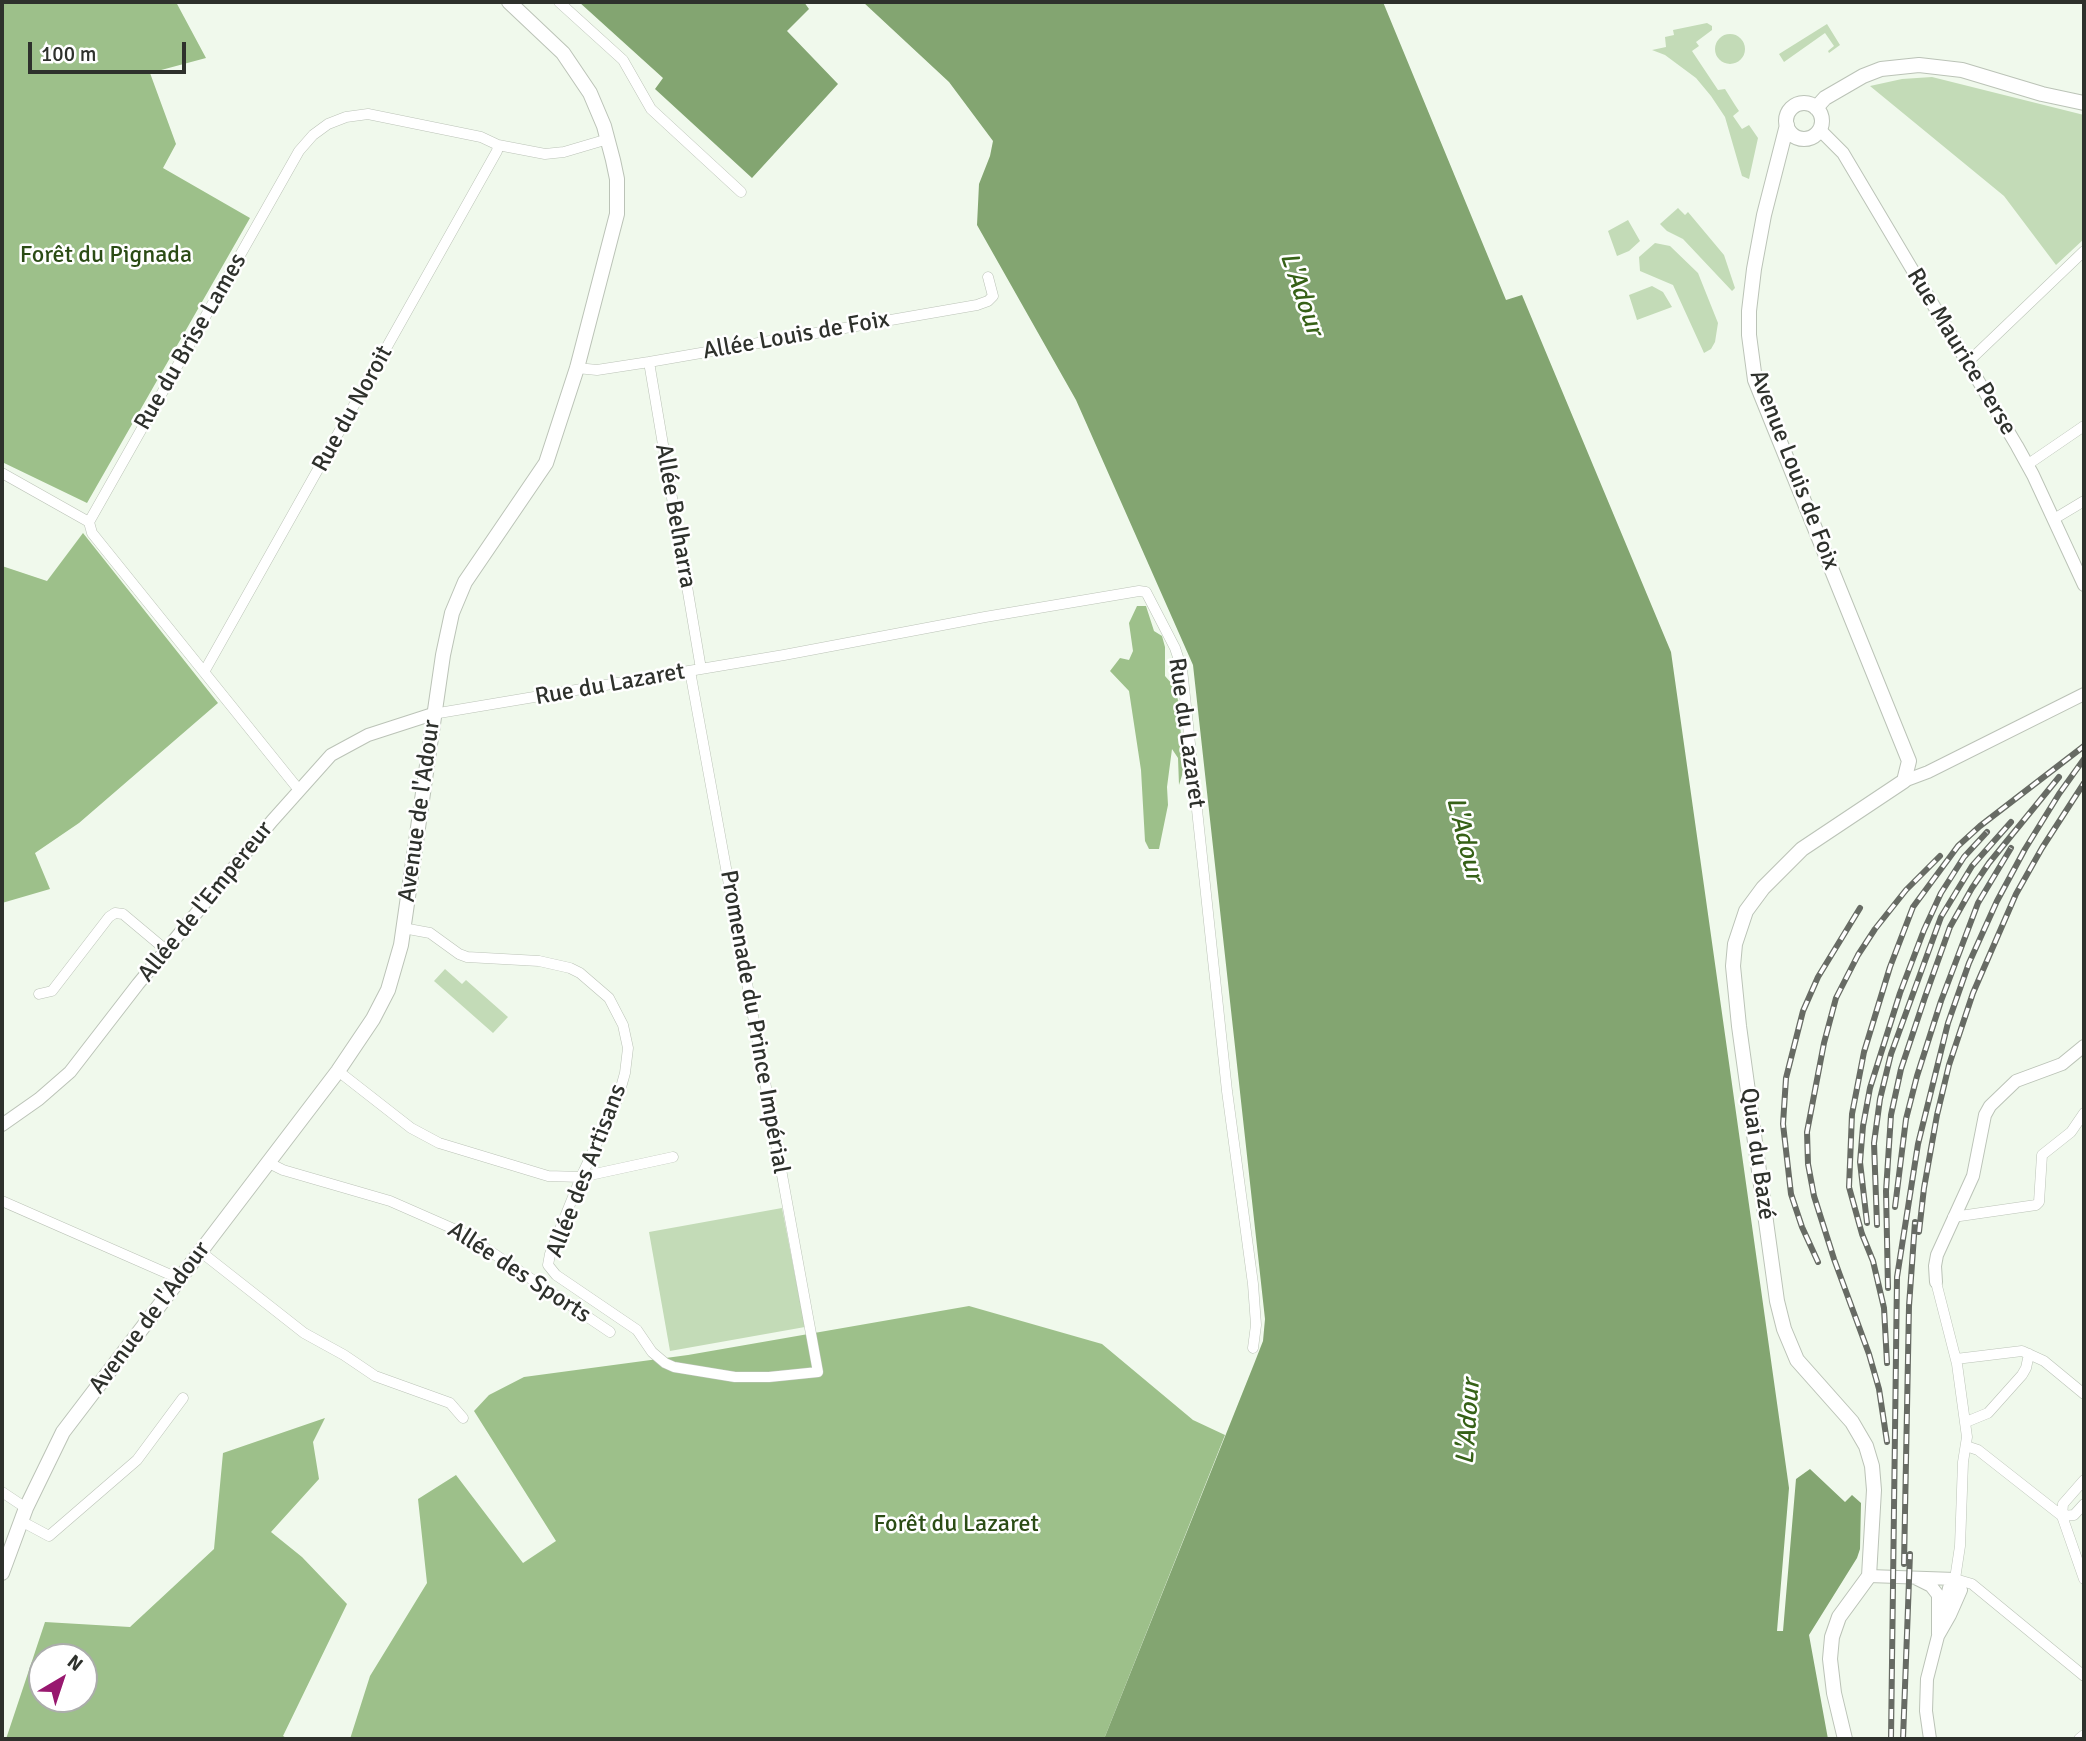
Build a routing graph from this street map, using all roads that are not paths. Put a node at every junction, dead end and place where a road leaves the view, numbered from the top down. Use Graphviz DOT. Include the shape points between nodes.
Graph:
graph roads {
  1 [pos="509,2"];
  2 [pos="559,2"];
  3 [pos="2084,103"];
  4 [pos="1816,108"];
  5 [pos="1791,130"];
  6 [pos="1819,130"];
  7 [pos="608,139"];
  8 [pos="499,145"];
  9 [pos="741,192"];
  10 [pos="2084,251"];
  11 [pos="988,276"];
  12 [pos="649,362"];
  13 [pos="1967,363"];
  14 [pos="576,368"];
  15 [pos="2084,426"];
  16 [pos="2027,465"];
  17 [pos="2,473"];
  18 [pos="2084,501"];
  19 [pos="2054,519"];
  20 [pos="89,522"];
  21 [pos="2084,584"];
  22 [pos="701,669"];
  23 [pos="690,671"];
  24 [pos="204,672"];
  25 [pos="2084,694"];
  26 [pos="433,714"];
  27 [pos="1904,781"];
  28 [pos="299,790"];
  29 [pos="403,928"];
  30 [pos="166,950"];
  31 [pos="39,994"];
  32 [pos="2084,1046"];
  33 [pos="338,1071"];
  34 [pos="2084,1113"];
  35 [pos="2,1125"];
  36 [pos="673,1157"];
  37 [pos="269,1163"];
  38 [pos="581,1177"];
  39 [pos="2,1201"];
  40 [pos="1953,1217"];
  41 [pos="201,1252"];
  42 [pos="180,1279"];
  43 [pos="1936,1282"];
  44 [pos="610,1332"];
  45 [pos="1253,1349"];
  46 [pos="2029,1354"];
  47 [pos="1956,1359"];
  48 [pos="818,1373"];
  49 [pos="2084,1379"];
  50 [pos="2081,1392"];
  51 [pos="183,1398"];
  52 [pos="463,1418"];
  53 [pos="1966,1422"];
  54 [pos="1966,1446"];
  55 [pos="2084,1480"];
  56 [pos="2,1492"];
  57 [pos="2084,1504"];
  58 [pos="23,1515"];
  59 [pos="2062,1516"];
  60 [pos="2,1573"];
  61 [pos="1869,1576"];
  62 [pos="1914,1577"];
  63 [pos="1955,1579"];
  64 [pos="2084,1579"];
  65 [pos="1938,1636"];
  66 [pos="2084,1676"];
  67 [pos="2084,1734"];
  68 [pos="1845,1739"];
  69 [pos="1930,1739"];
  70 [pos="2079,1739"];
  1 -- 7 [label="main road, Avenue de l'Adour" via="572,64 590,93"];
  2 -- 9 [label="street" via="623,60 652,109"];
  3 -- 4 [label="main road" via="1962,70 1919,65 1863,76"];
  4 -- 5 [label="main road" via="1806,103 1795,106 1788,114"];
  4 -- 6 [label="main road" via="1822,118"];
  5 -- 6 [label="main road" via="1806,138"];
  5 -- 27 [label="main road, Avenue Louis de Foix" via="1764,215 1749,311 1755,380 1907,754"];
  6 -- 13 [label="street, Rue Maurice Perse" via="1843,153"];
  7 -- 8 [label="street, Rue du Brise Lames" via="545,153"];
  7 -- 14 [label="main road, Avenue de l'Adour" via="617,179 617,214"];
  8 -- 20 [label="street, Rue du Brise Lames" via="481,137 368,114 346,117 313,135 299,151"];
  8 -- 24 [label="street, Rue du Noroit"];
  10 -- 13 [label="street"];
  11 -- 12 [label="street, Allée Louis de Foix" via="993,296 977,305"];
  12 -- 14 [label="street, Allée Louis de Foix" via="597,370"];
  12 -- 22 [label="street, Allée Belharra"];
  13 -- 16 [label="street, Rue Maurice Perse"];
  14 -- 26 [label="main road, Avenue de l'Adour" via="546,463 459,594 448,626"];
  15 -- 16 [label="street"];
  16 -- 19 [label="street, Rue Maurice Perse"];
  17 -- 20 [label="street"];
  18 -- 19 [label="street"];
  19 -- 21 [label="street, Rue Maurice Perse"];
  20 -- 24 [label="street" via="92,533"];
  22 -- 23 [label="street, Rue du Lazaret"];
  22 -- 45 [label="street, Rue du Lazaret" via="1146,592 1182,669 1225,1077 1253,1284"];
  23 -- 26 [label="street, Rue du Lazaret"];
  23 -- 48 [label="street, Promenade du Prince Impérial"];
  24 -- 28 [label="street"];
  25 -- 27 [label="street"];
  26 -- 28 [label="street, Allée de l'Empereur" via="348,745 331,755"];
  26 -- 29 [label="main road, Avenue de l'Adour"];
  27 -- 61 [label="main road, Quai du Bazé" via="1802,849 1771,879 1746,911 1733,966 1777,1301 1797,1360 1852,1422 1866,1446 1874,1490"];
  28 -- 30 [label="street, Allée de l'Empereur"];
  29 -- 33 [label="main road, Avenue de l'Adour" via="388,989"];
  29 -- 38 [label="street, Allée des Artisans" via="430,933 467,957 539,961 570,968 609,998 628,1048 618,1098"];
  30 -- 31 [label="street" via="123,914 115,913 52,991"];
  30 -- 35 [label="street, Allée de l'Empereur" via="70,1072"];
  32 -- 40 [label="street" via="2062,1064 2016,1081 1990,1105 1973,1176"];
  33 -- 37 [label="main road, Avenue de l'Adour"];
  33 -- 38 [label="street" via="411,1128 439,1143 548,1176"];
  34 -- 40 [label="street" via="2071,1132 2042,1155 2036,1205"];
  36 -- 38 [label="street"];
  37 -- 41 [label="main road, Avenue de l'Adour"];
  37 -- 44 [label="street, Allée des Sports" via="390,1201 463,1233"];
  38 -- 48 [label="street, Allée des Artisans" via="550,1254 548,1265 556,1275 636,1330 652,1352 674,1367 735,1377"];
  39 -- 42 [label="street"];
  40 -- 43 [label="street" via="1937,1255"];
  41 -- 42 [label="main road, Avenue de l'Adour"];
  41 -- 52 [label="street" via="304,1333 375,1376 450,1403"];
  42 -- 58 [label="main road, Avenue de l'Adour" via="62,1432"];
  43 -- 47 [label="street"];
  46 -- 47 [label="street" via="2016,1351"];
  46 -- 50 [label="street"];
  46 -- 53 [label="street" via="2022,1375 1992,1408"];
  47 -- 53 [label="street"];
  49 -- 50 [label="street"];
  51 -- 58 [label="street" via="137,1460 49,1536"];
  53 -- 54 [label="street"];
  54 -- 59 [label="street" via="1978,1450"];
  54 -- 63 [label="street"];
  55 -- 59 [label="street" via="2063,1504"];
  56 -- 58 [label="street"];
  57 -- 59 [label="street" via="2074,1515"];
  58 -- 60 [label="main road, Avenue de l'Adour"];
  59 -- 64 [label="street"];
  61 -- 62 [label="street"];
  61 -- 68 [label="main road" via="1839,1617 1832,1637 1834,1693"];
  62 -- 63 [label="street"];
  62 -- 65 [label="street" via="1938,1595"];
  63 -- 65 [label="street" via="1961,1590"];
  63 -- 66 [label="street" via="1972,1584"];
  65 -- 69 [label="street" via="1926,1690"];
  67 -- 70 [label="street"];
}
